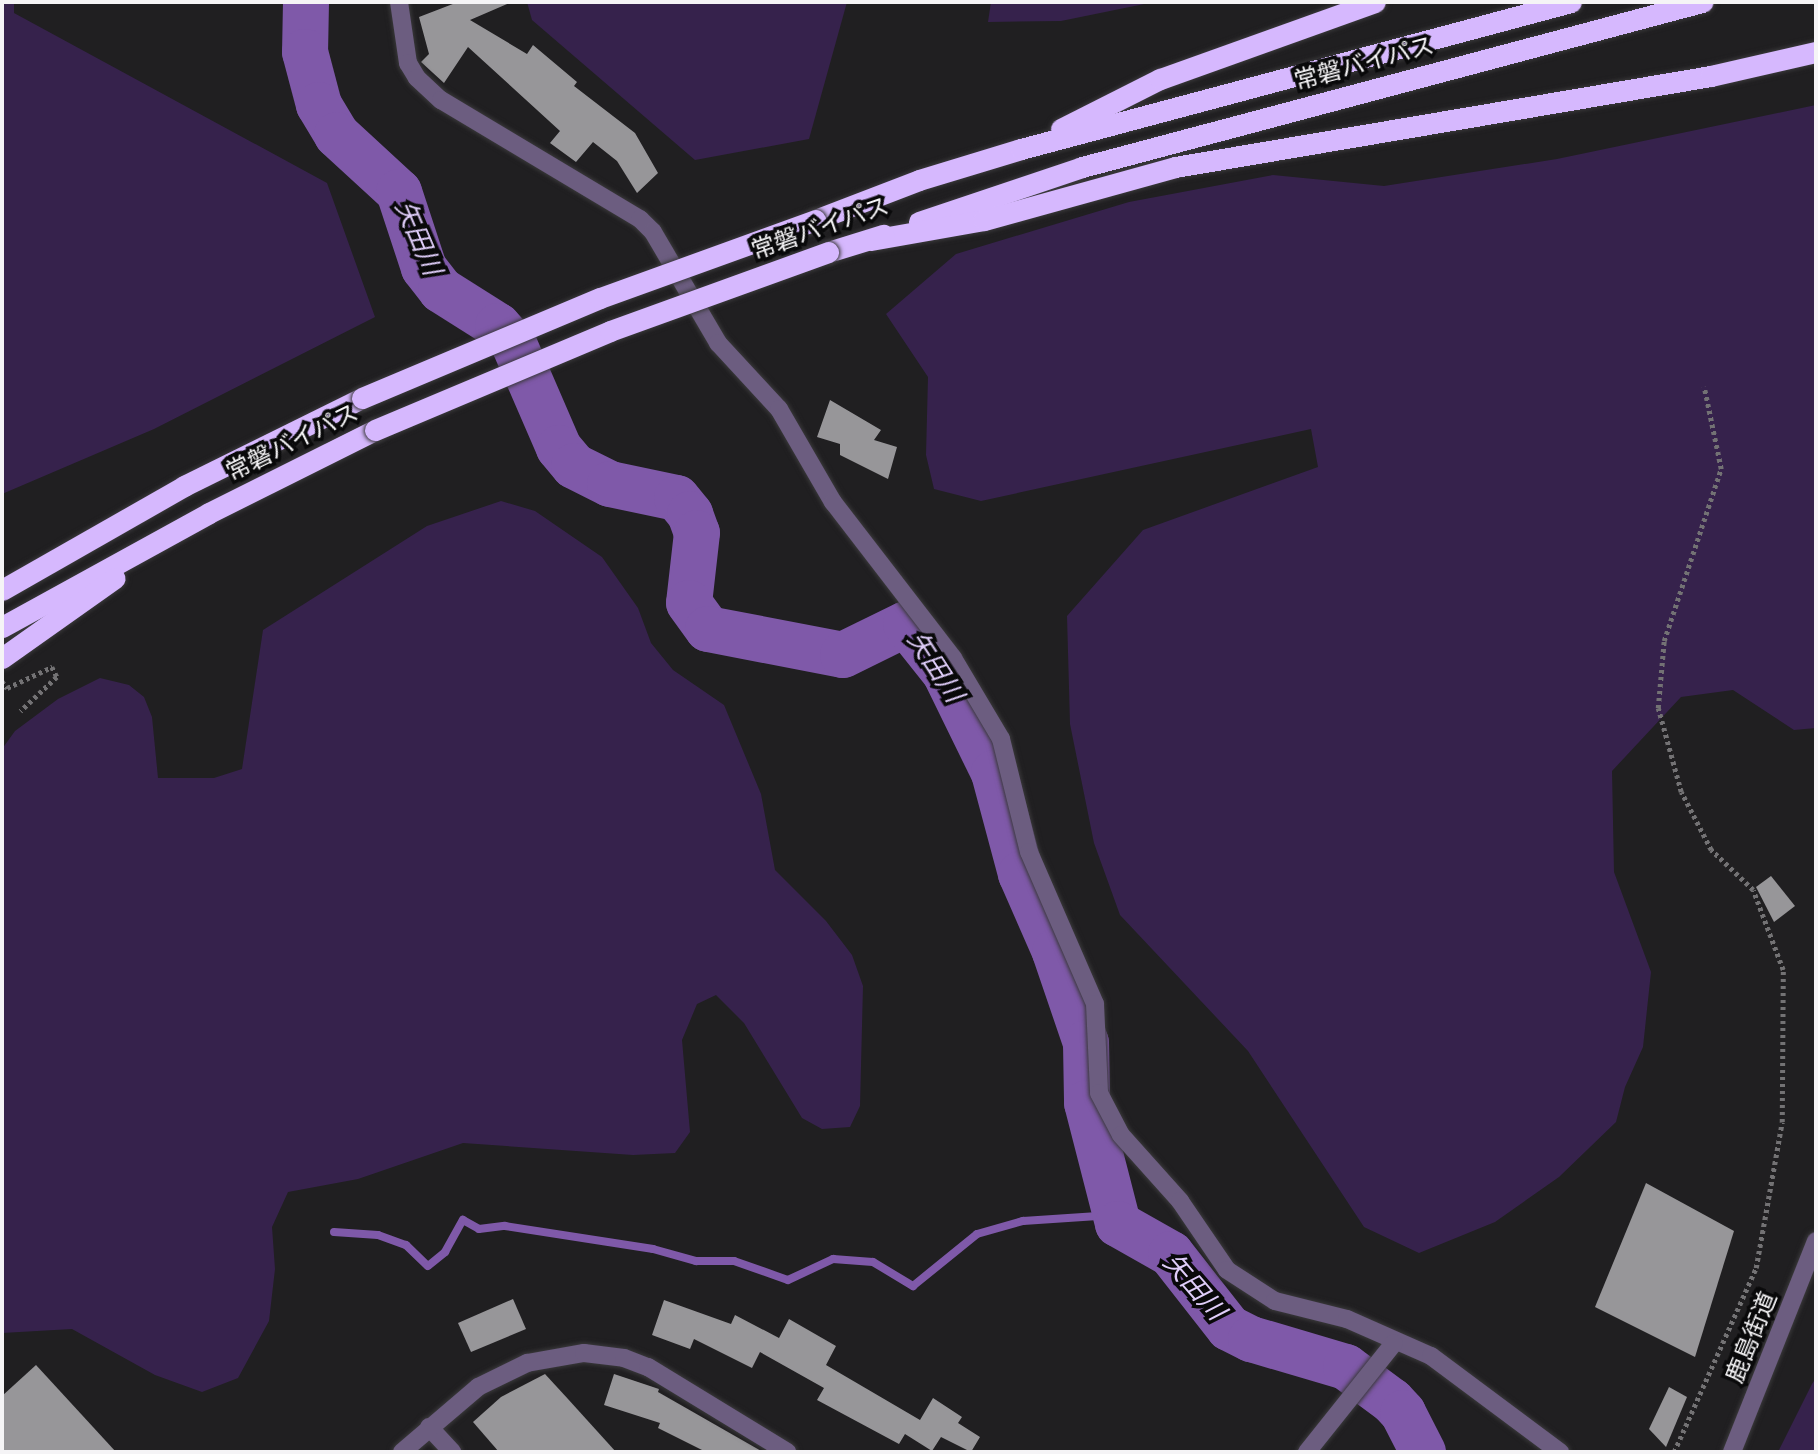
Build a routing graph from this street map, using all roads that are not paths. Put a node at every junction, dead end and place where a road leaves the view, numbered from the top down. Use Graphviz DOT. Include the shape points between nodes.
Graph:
graph roads {
  1 [pos="399,2"];
  2 [pos="1375,2"];
  3 [pos="1571,2"];
  4 [pos="1702,2"];
  5 [pos="1816,52"];
  6 [pos="1021,149"];
  7 [pos="871,240"];
  8 [pos="184,486"];
  9 [pos="209,513"];
  10 [pos="2,575"];
  11 [pos="2,590"];
  12 [pos="2,627"];
  13 [pos="2,658"];
  14 [pos="1816,1241"];
  15 [pos="1394,1343"];
  16 [pos="429,1427"];
  17 [pos="402,1452"];
  18 [pos="452,1452"];
  19 [pos="787,1452"];
  20 [pos="1307,1452"];
  21 [pos="1560,1452"];
  22 [pos="1732,1452"];
  1 -- 15 [label="street" via="408,63 441,100 640,219 653,232 718,343 779,409 833,502 953,658 1001,739 1029,852 1095,1004 1099,1093 1121,1135 1180,1201 1227,1270 1250,1289 1275,1301 1346,1319"];
  2 -- 6 [label="highway" via="1160,79"];
  3 -- 6 [label="highway, 常磐バイパス"];
  4 -- 7 [label="highway, 常磐バイパス" via="1082,167"];
  5 -- 7 [label="highway" via="1711,76 1175,167 984,220"];
  6 -- 8 [label="highway, 常磐バイパス, bridge" via="919,180 600,298 362,398"];
  7 -- 9 [label="highway, 常磐バイパス, bridge" via="610,331 375,430"];
  8 -- 10 [label="highway"];
  8 -- 11 [label="highway, 常磐バイパス"];
  9 -- 12 [label="highway, 常磐バイパス"];
  9 -- 13 [label="highway"];
  14 -- 22 [label="street, 鹿島街道"];
  15 -- 20 [label="street"];
  15 -- 21 [label="street" via="1431,1356"];
  16 -- 17 [label="street"];
  16 -- 18 [label="street"];
  16 -- 19 [label="street" via="478,1387 527,1363 605,1354 648,1367"];
}
